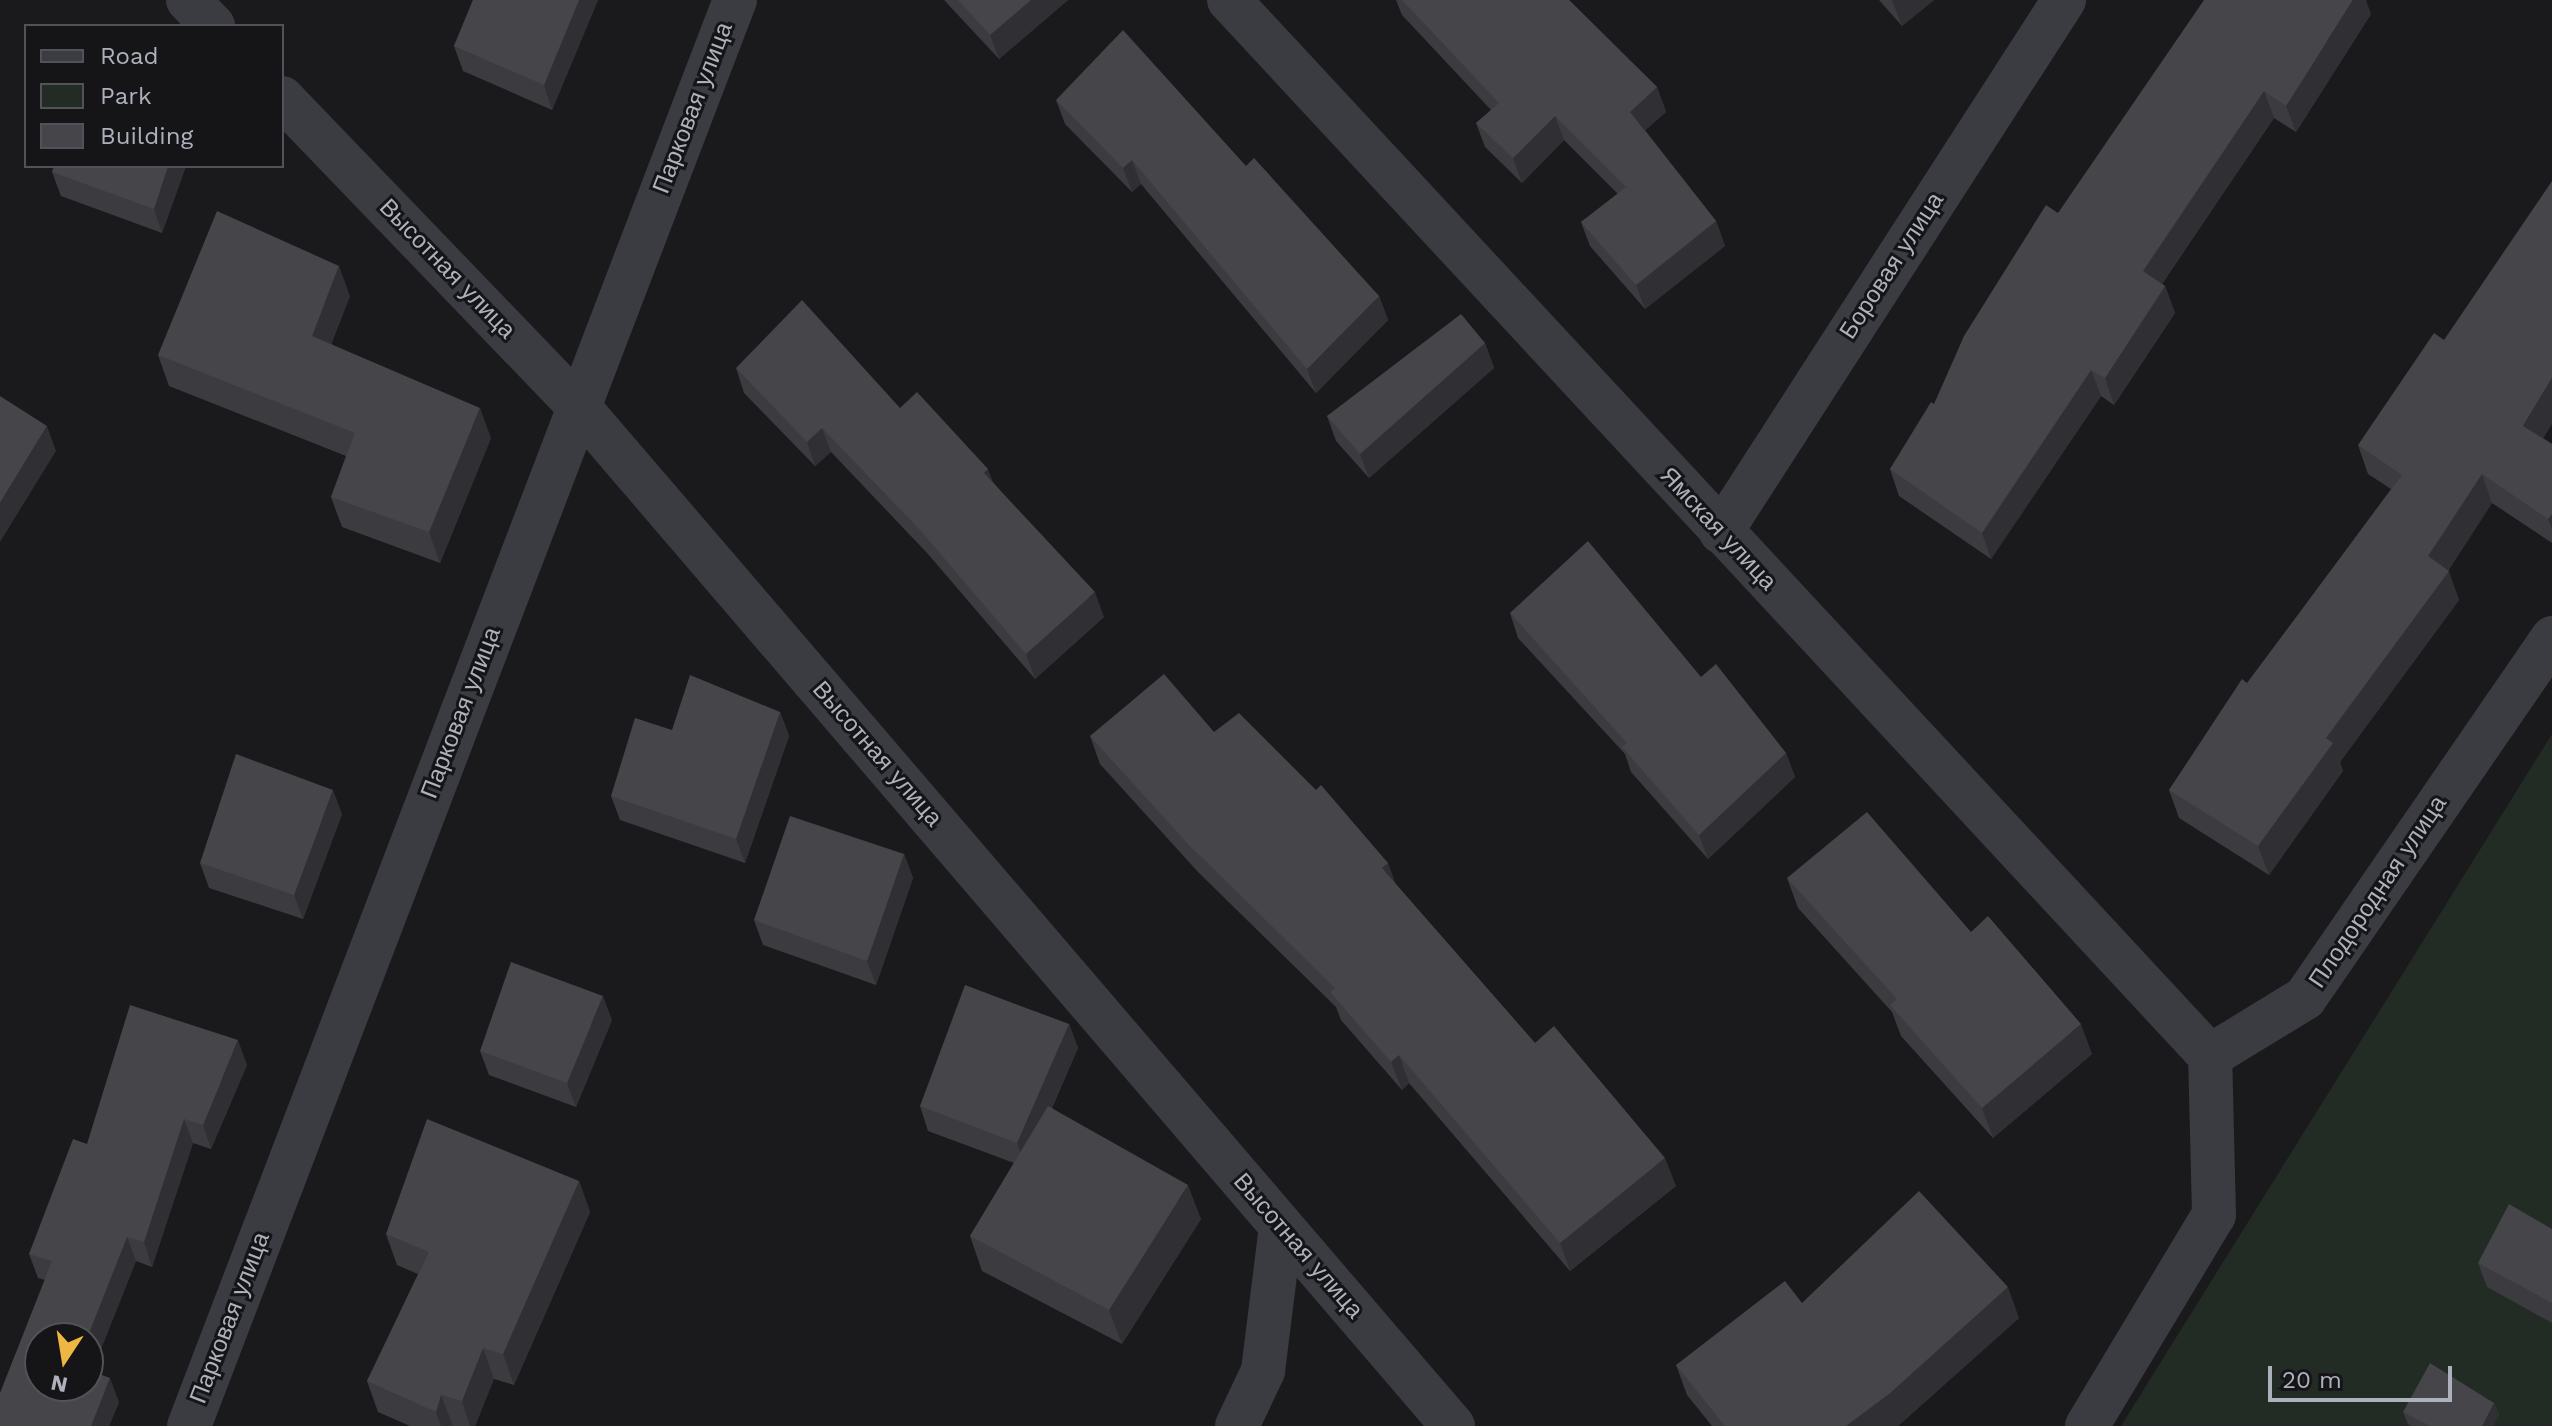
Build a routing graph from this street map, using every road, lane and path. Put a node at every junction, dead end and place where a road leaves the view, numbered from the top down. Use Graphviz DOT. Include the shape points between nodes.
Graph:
graph roads {
  1 [pos="188,0"];
  2 [pos="735,0"];
  3 [pos="1229,0"];
  4 [pos="2064,0"];
  5 [pos="211,24"];
  6 [pos="284,100"];
  7 [pos="578,406"];
  8 [pos="1721,532"];
  9 [pos="2552,638"];
  10 [pos="2210,1056"];
  11 [pos="1281,1226"];
  12 [pos="189,1426"];
  13 [pos="1237,1426"];
  14 [pos="1453,1426"];
  15 [pos="2087,1426"];
  1 -- 5 [label="street"];
  2 -- 7 [label="street, Парковая улица"];
  3 -- 8 [label="street, Ямская улица"];
  4 -- 8 [label="street, Боровая улица"];
  6 -- 7 [label="street, Высотная улица"];
  7 -- 11 [label="street, Высотная улица"];
  7 -- 12 [label="street, Парковая улица"];
  8 -- 10 [label="street, Ямская улица"];
  9 -- 10 [label="street, Плодородная улица" via="2305,998"];
  10 -- 15 [label="street" via="2214,1215"];
  11 -- 13 [label="street" via="1263,1371"];
  11 -- 14 [label="street, Высотная улица"];
}
